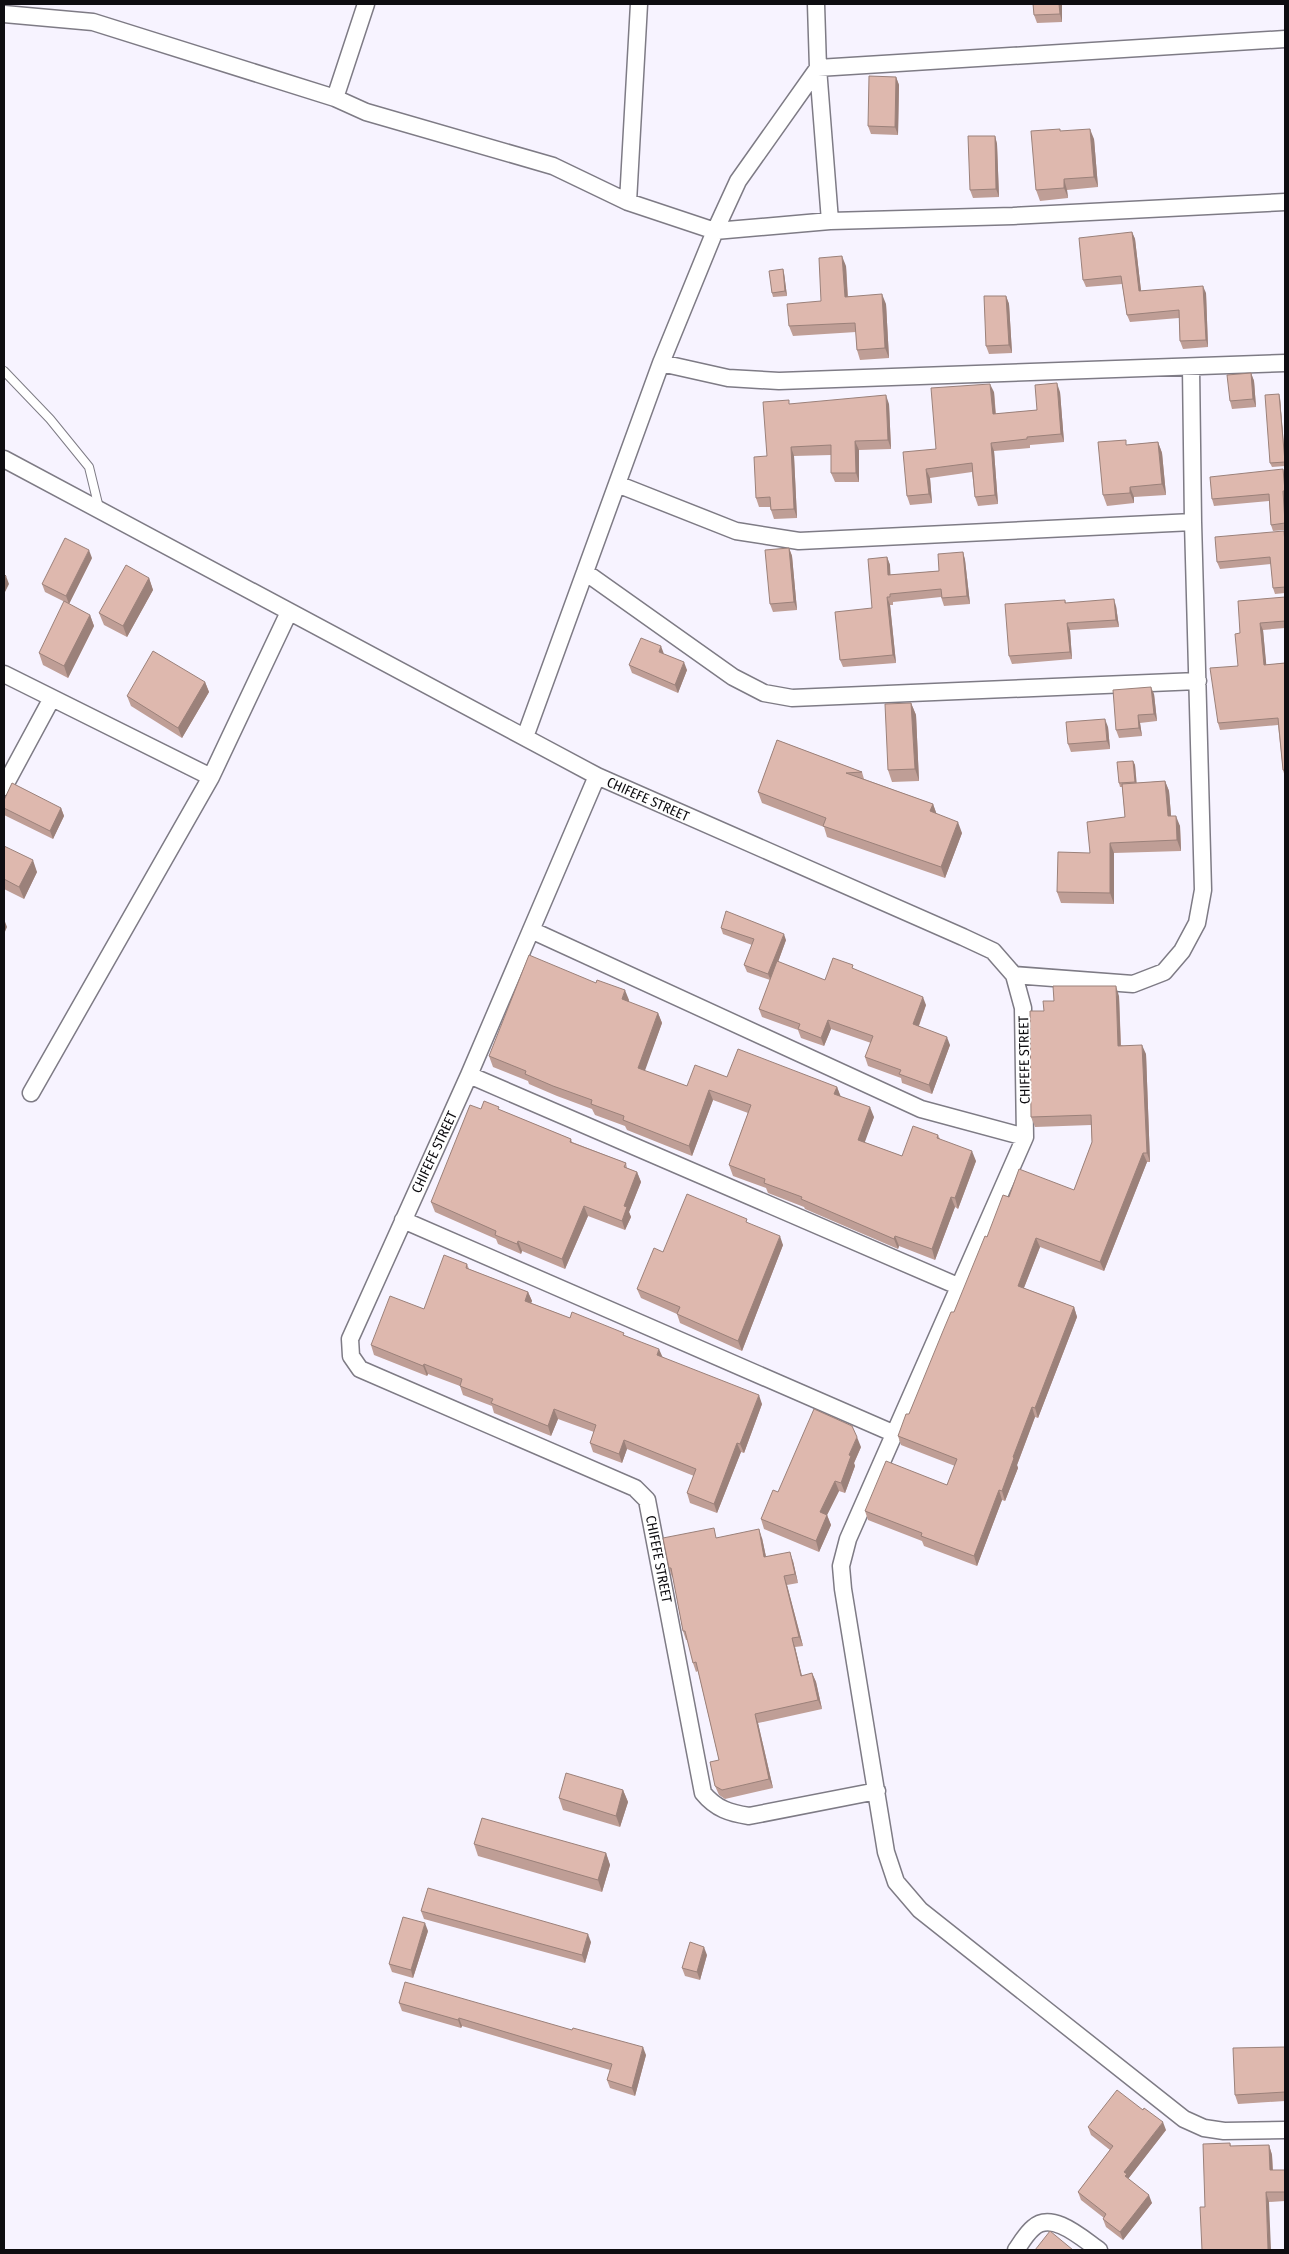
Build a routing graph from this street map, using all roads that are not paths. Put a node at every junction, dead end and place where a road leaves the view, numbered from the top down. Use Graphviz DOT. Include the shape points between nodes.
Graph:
graph roads {
  1 [pos="366,4"];
  2 [pos="639,4"];
  3 [pos="816,4"];
  4 [pos="5,11"];
  5 [pos="1285,39"];
  6 [pos="818,68"];
  7 [pos="335,98"];
  8 [pos="628,202"];
  9 [pos="1285,202"];
  10 [pos="830,221"];
  11 [pos="716,231"];
  12 [pos="661,363"];
  13 [pos="1285,363"];
  14 [pos="1191,367"];
  15 [pos="4,371"];
  16 [pos="4,459"];
  17 [pos="617,484"];
  18 [pos="100,510"];
  19 [pos="1193,522"];
  20 [pos="585,572"];
  21 [pos="289,612"];
  22 [pos="4,674"];
  23 [pos="1198,681"];
  24 [pos="52,698"];
  25 [pos="525,737"];
  26 [pos="597,776"];
  27 [pos="211,777"];
  28 [pos="4,787"];
  29 [pos="531,930"];
  30 [pos="1014,975"];
  31 [pos="469,1075"];
  32 [pos="31,1093"];
  33 [pos="1025,1137"];
  34 [pos="403,1220"];
  35 [pos="960,1287"];
  36 [pos="895,1434"];
  37 [pos="877,1791"];
  38 [pos="1285,2130"];
  39 [pos="1016,2250"];
  40 [pos="1099,2250"];
  1 -- 7 [label="street"];
  2 -- 8 [label="street"];
  3 -- 6 [label="street"];
  4 -- 7 [label="street" via="93,22"];
  5 -- 6 [label="street"];
  6 -- 10 [label="street"];
  6 -- 11 [label="street" via="738,180"];
  7 -- 8 [label="street" via="366,112 553,166"];
  8 -- 11 [label="street"];
  9 -- 10 [label="street" via="1013,216"];
  10 -- 11 [label="street"];
  11 -- 12 [label="street"];
  12 -- 14 [label="street" via="728,378 779,381"];
  12 -- 17 [label="street"];
  13 -- 14 [label="street"];
  14 -- 19 [label="street"];
  15 -- 18 [label="lane" via="50,419 88,467"];
  16 -- 18 [label="street"];
  17 -- 19 [label="street" via="736,531 799,541"];
  17 -- 20 [label="street"];
  18 -- 21 [label="street"];
  19 -- 23 [label="street"];
  20 -- 23 [label="street" via="733,677 764,693 792,698"];
  20 -- 25 [label="street"];
  21 -- 25 [label="street"];
  21 -- 27 [label="street"];
  22 -- 24 [label="street"];
  23 -- 30 [label="street" via="1203,890 1197,923 1182,951 1164,972 1133,984"];
  24 -- 27 [label="street"];
  24 -- 28 [label="street"];
  25 -- 26 [label="street"];
  26 -- 29 [label="street, CHIFEFE STREET"];
  26 -- 30 [label="street, CHIFEFE STREET" via="963,937 993,952"];
  27 -- 32 [label="street"];
  29 -- 31 [label="street, CHIFEFE STREET"];
  29 -- 33 [label="street" via="920,1109"];
  30 -- 33 [label="street, CHIFEFE STREET" via="1024,1008"];
  31 -- 34 [label="street, CHIFEFE STREET"];
  31 -- 35 [label="street"];
  33 -- 35 [label="street"];
  34 -- 36 [label="street"];
  34 -- 37 [label="street, CHIFEFE STREET" via="350,1339 350,1356 360,1369 635,1488 647,1500 703,1793 711,1804 730,1813 750,1816"];
  35 -- 36 [label="street"];
  36 -- 37 [label="street" via="848,1539 841,1566"];
  37 -- 38 [label="street" via="886,1852 896,1882 920,1910 1184,2119 1204,2128 1224,2131"];
  39 -- 40 [label="street" via="1034,2227 1047,2222 1063,2226"];
}
